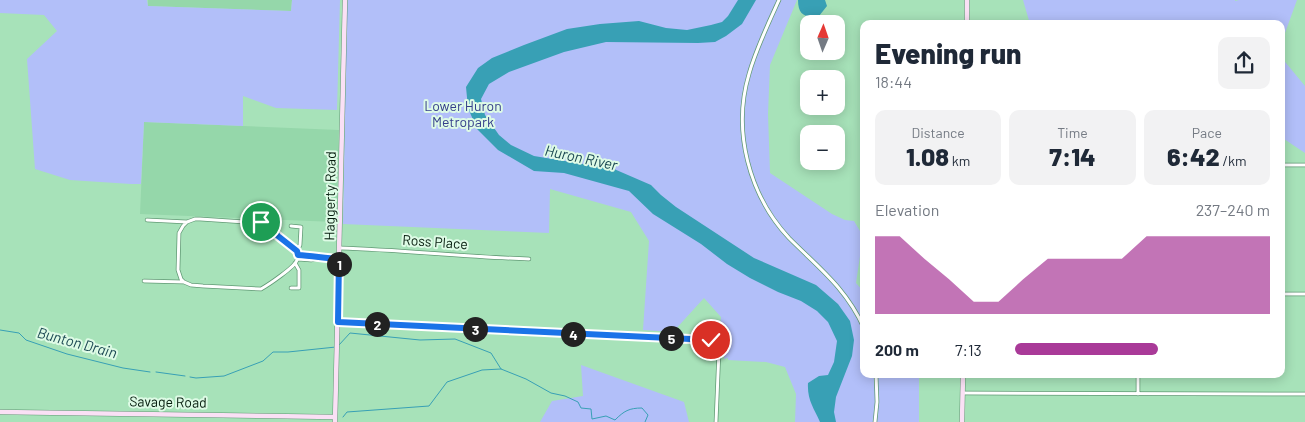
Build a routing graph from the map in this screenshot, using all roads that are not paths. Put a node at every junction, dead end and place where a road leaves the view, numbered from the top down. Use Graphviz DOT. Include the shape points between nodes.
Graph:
graph roads {
  1 [pos="345,0"];
  2 [pos="778,0"];
  3 [pos="967,0"];
  4 [pos="967,20"];
  5 [pos="1285,165"];
  6 [pos="1305,165"];
  7 [pos="147,220"];
  8 [pos="187,222"];
  9 [pos="291,226"];
  10 [pos="340,248"];
  11 [pos="297,257"];
  12 [pos="339,259"];
  13 [pos="530,259"];
  14 [pos="144,281"];
  15 [pos="184,282"];
  16 [pos="291,288"];
  17 [pos="1285,294"];
  18 [pos="1305,294"];
  19 [pos="860,320"];
  20 [pos="338,322"];
  21 [pos="876,378"];
  22 [pos="963,378"];
  23 [pos="1138,378"];
  24 [pos="963,393"];
  25 [pos="1138,394"];
  26 [pos="1305,394"];
  27 [pos="0,412"];
  28 [pos="335,419"];
  29 [pos="716,422"];
  30 [pos="875,422"];
  31 [pos="962,422"];
  1 -- 10 [label="street, Haggerty Road"];
  2 -- 19 [label="street" via="752,63 745,92 743,131 749,167 775,220 840,288"];
  3 -- 4 [label="street"];
  5 -- 6 [label="street"];
  7 -- 8 [label="street"];
  8 -- 11 [label="street" via="200,219 264,223"];
  8 -- 15 [label="street" via="179,234 178,251 178,270"];
  9 -- 11 [label="street" via="301,227"];
  10 -- 12 [label="street, Haggerty Road"];
  10 -- 13 [label="street, Ross Place"];
  11 -- 12 [label="street"];
  11 -- 15 [label="street" via="261,288 203,286"];
  11 -- 16 [label="street" via="299,288"];
  12 -- 20 [label="street, Haggerty Road"];
  14 -- 15 [label="street"];
  17 -- 18 [label="street"];
  20 -- 28 [label="street, Haggerty Road"];
  20 -- 29 [label="street" via="711,340 719,350"];
  21 -- 30 [label="street"];
  22 -- 24 [label="street"];
  23 -- 25 [label="street"];
  24 -- 25 [label="street"];
  24 -- 31 [label="street"];
  25 -- 26 [label="street"];
  27 -- 28 [label="street, Savage Road"];
}
